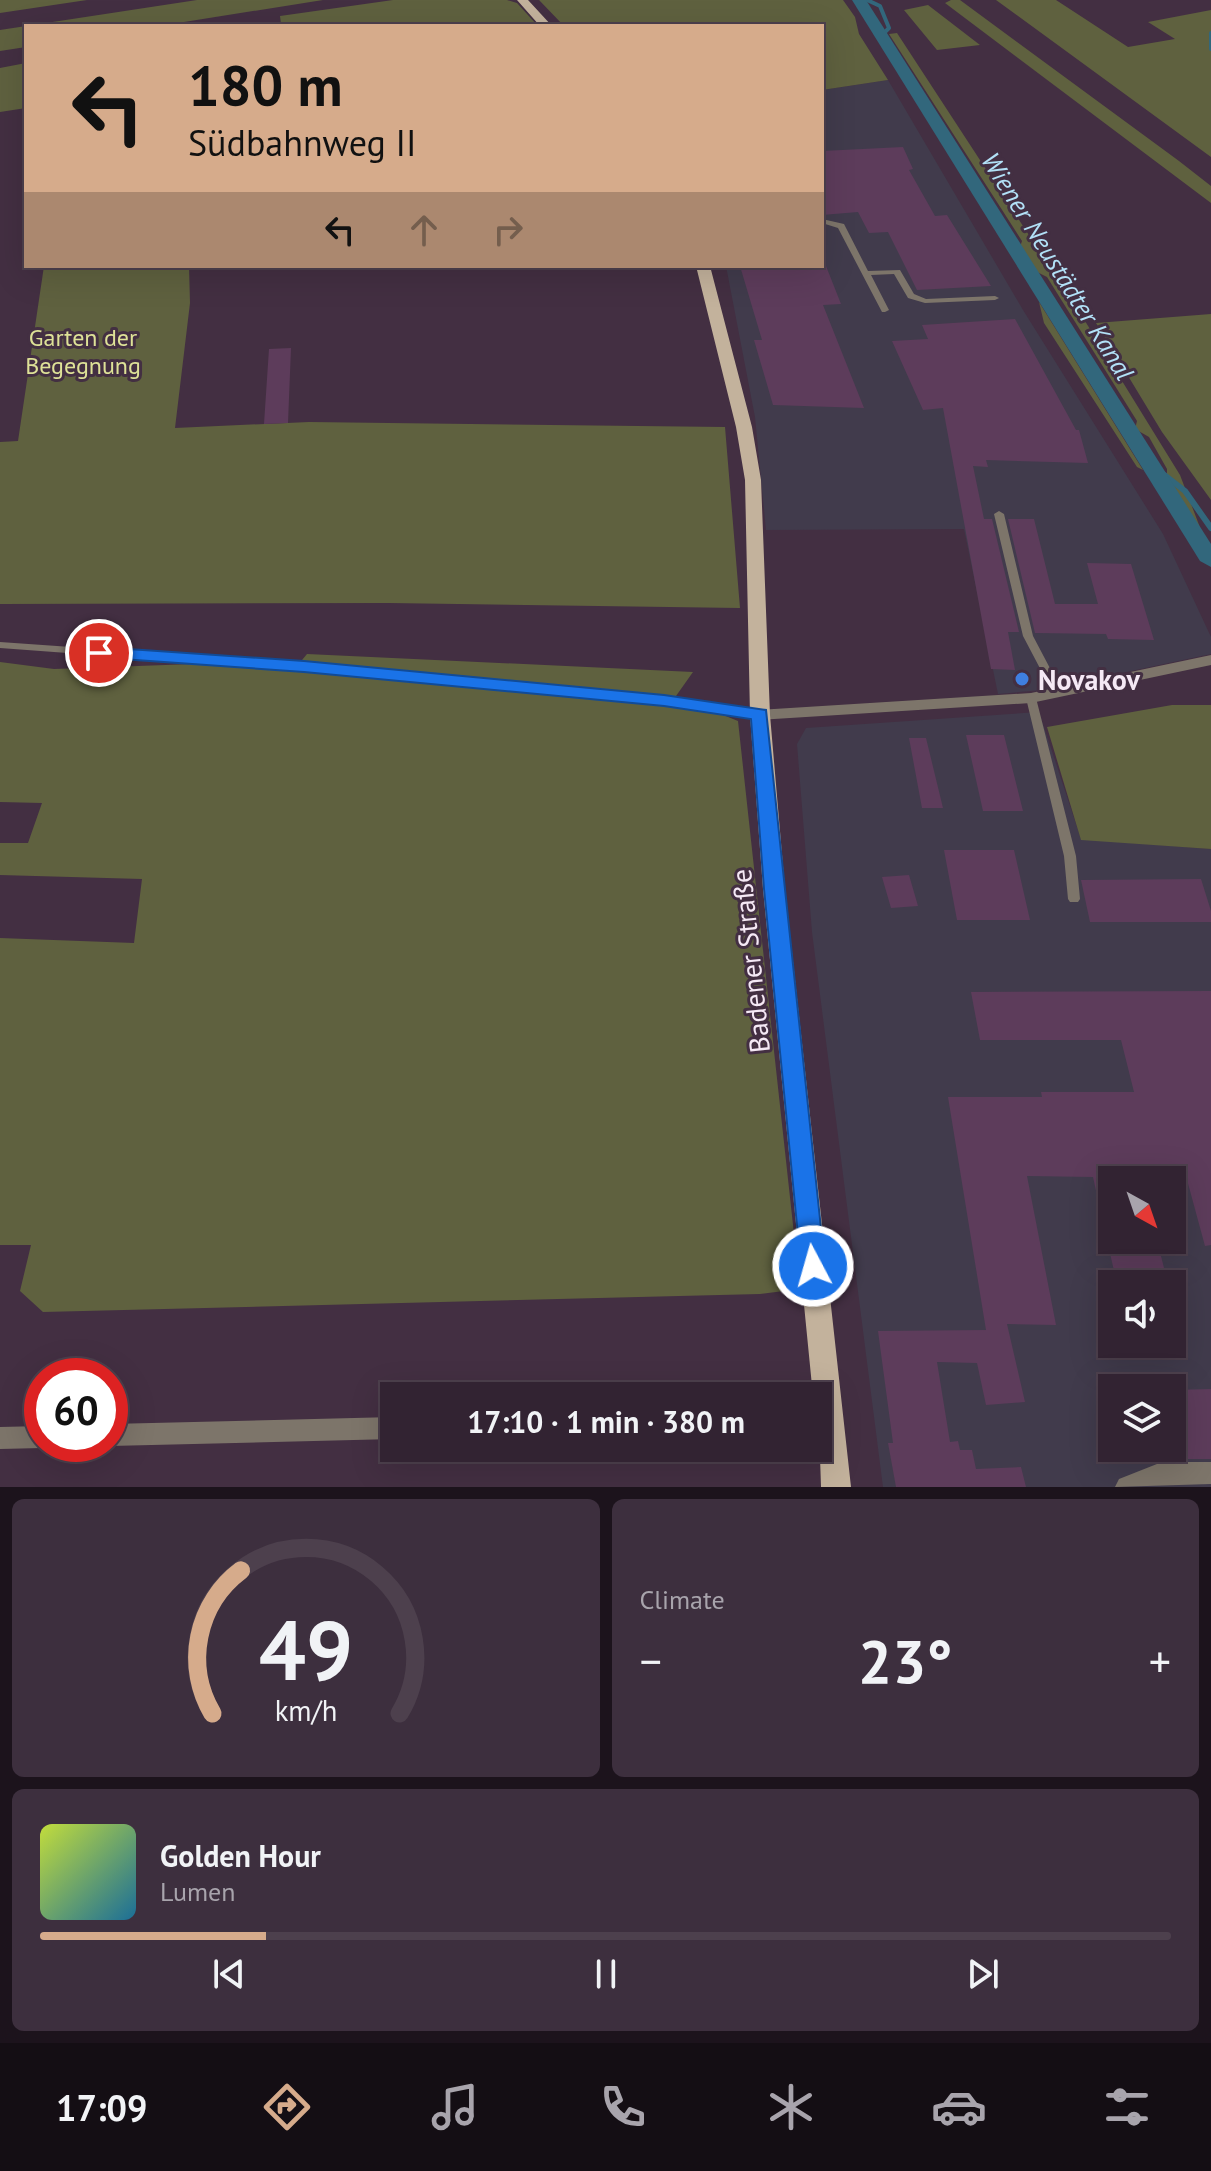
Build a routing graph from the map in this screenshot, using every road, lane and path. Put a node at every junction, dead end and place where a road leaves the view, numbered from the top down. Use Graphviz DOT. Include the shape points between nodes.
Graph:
graph roads {
  1 [pos="522,0"];
  2 [pos="544,24"];
  3 [pos="824,222"];
  4 [pos="704,268"];
  5 [pos="866,273"];
  6 [pos="995,298"];
  7 [pos="885,310"];
  8 [pos="999,514"];
  9 [pos="0,645"];
  10 [pos="1211,660"];
  11 [pos="1058,693"];
  12 [pos="1031,698"];
  13 [pos="760,715"];
  14 [pos="1074,899"];
  15 [pos="821,1382"];
  16 [pos="380,1428"];
  17 [pos="128,1435"];
  18 [pos="24,1437"];
  19 [pos="0,1438"];
  20 [pos="832,1462"];
  21 [pos="1211,1473"];
  22 [pos="836,1487"];
  23 [pos="1128,1487"];
  1 -- 2 [label="main road"];
  3 -- 5 [label="lane" via="841,226"];
  4 -- 13 [label="main road, Badener Straße" via="753,480"];
  5 -- 6 [label="lane" via="897,272 911,296 925,301"];
  5 -- 7 [label="lane"];
  8 -- 11 [label="lane" via="1028,636"];
  9 -- 13 [label="lane" via="304,666 664,700"];
  10 -- 11 [label="street"];
  11 -- 12 [label="street"];
  12 -- 13 [label="street"];
  12 -- 14 [label="lane" via="1070,856"];
  13 -- 15 [label="main road, Badener Straße"];
  16 -- 17 [label="street"];
  18 -- 19 [label="street"];
  20 -- 22 [label="main road, Badener Straße"];
  21 -- 23 [label="street" via="1162,1473"];
}
